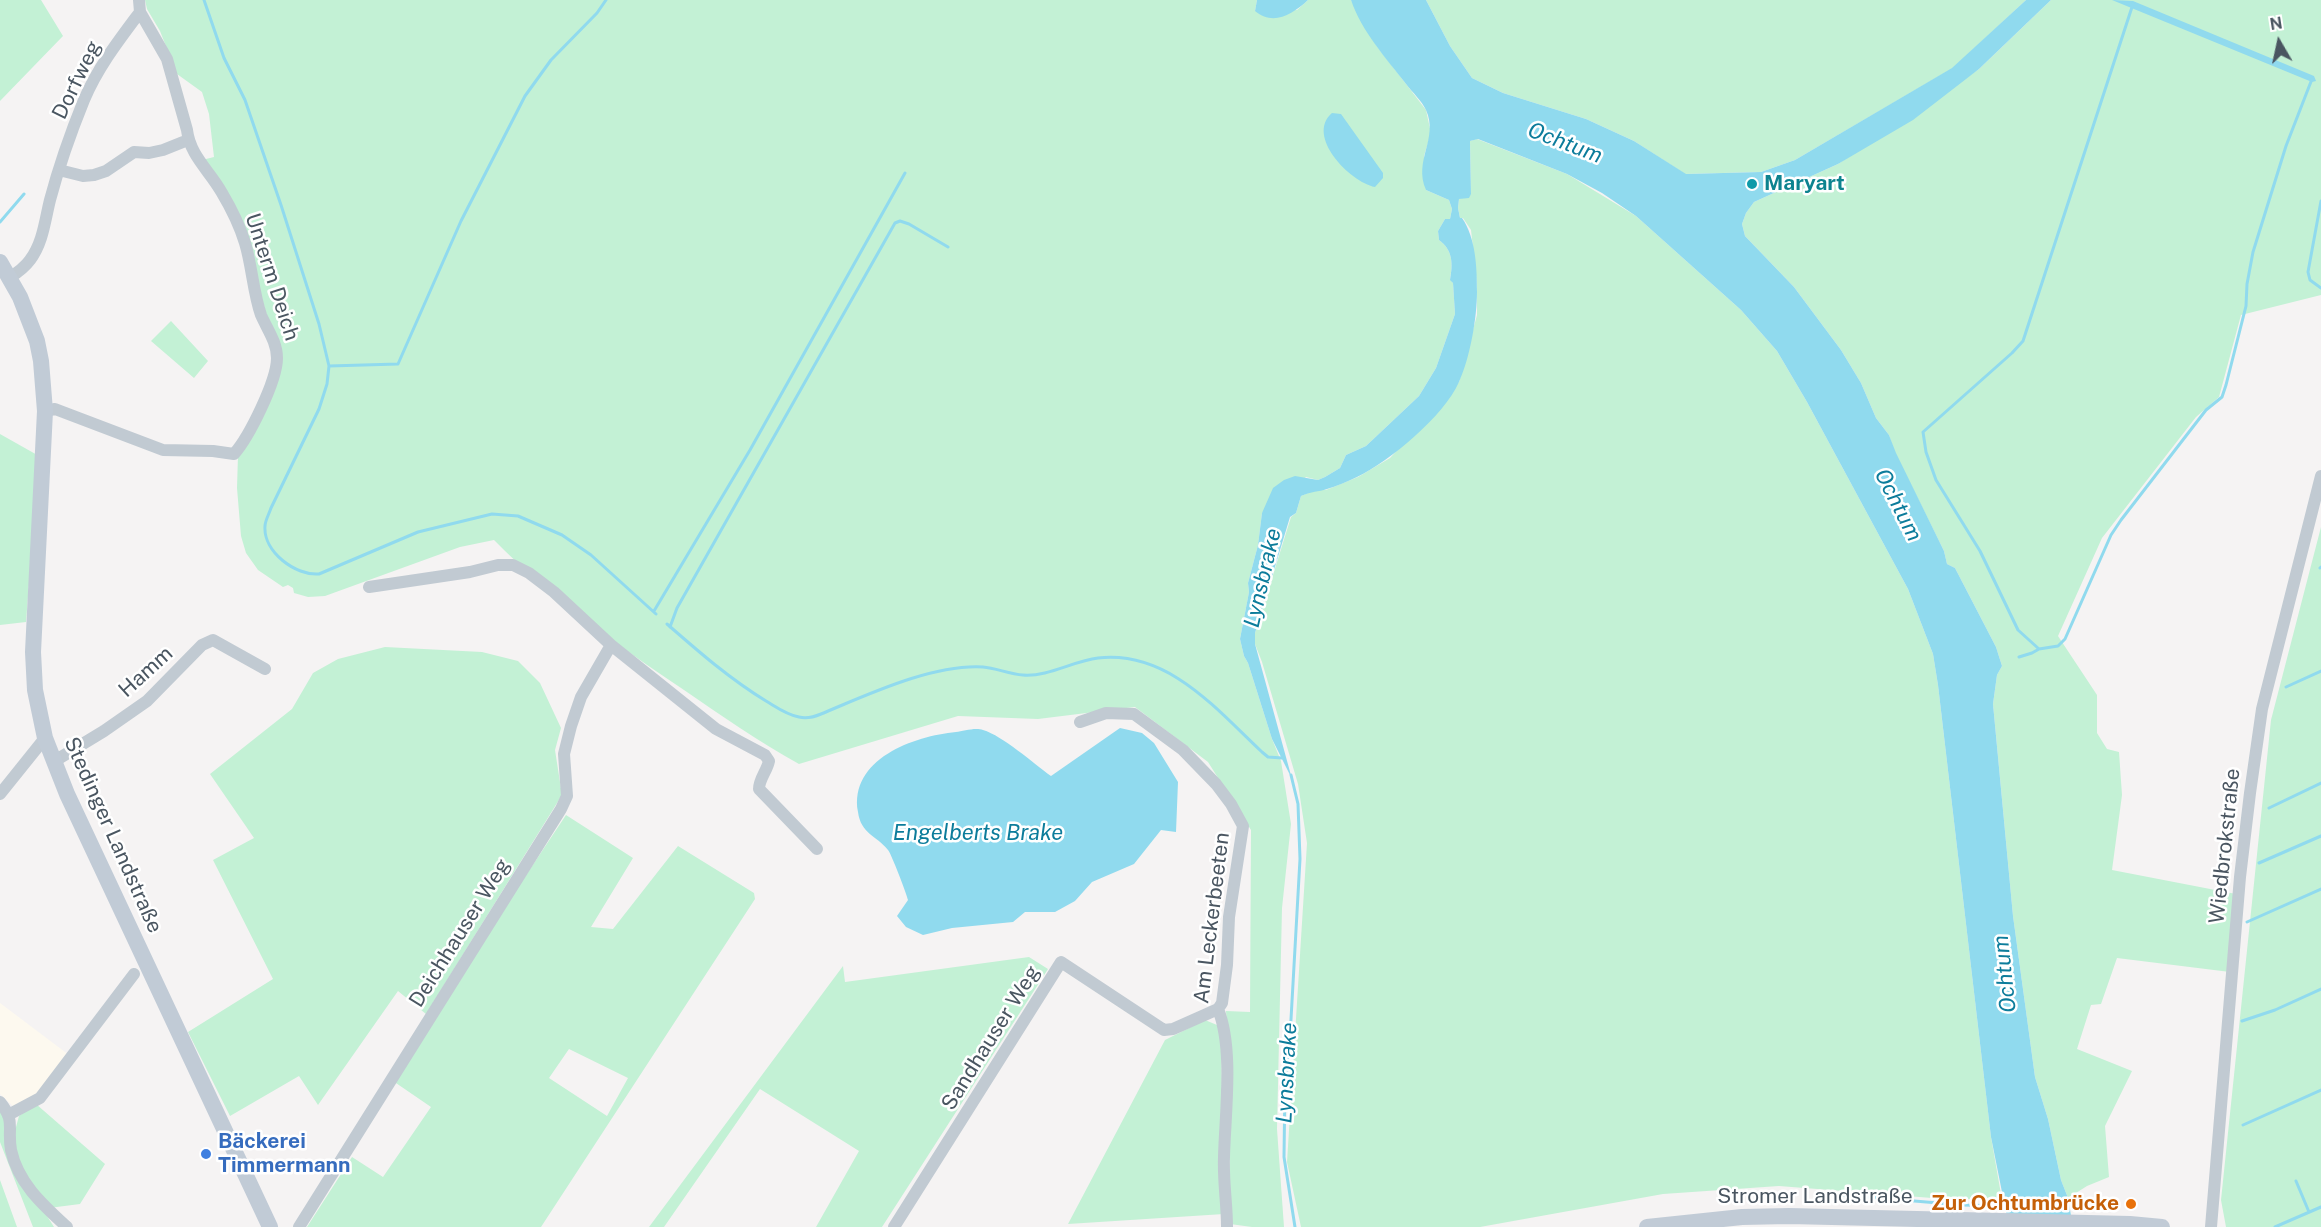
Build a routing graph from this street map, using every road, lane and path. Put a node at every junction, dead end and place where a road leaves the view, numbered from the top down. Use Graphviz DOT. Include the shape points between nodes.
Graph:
graph roads {
  1 [pos="140,6"];
  2 [pos="188,140"];
  3 [pos="59,170"];
  4 [pos="0,262"];
  5 [pos="9,278"];
  6 [pos="45,411"];
  7 [pos="2321,476"];
  8 [pos="369,587"];
  9 [pos="610,645"];
  10 [pos="265,669"];
  11 [pos="1080,722"];
  12 [pos="45,738"];
  13 [pos="53,762"];
  14 [pos="0,794"];
  15 [pos="817,849"];
  16 [pos="134,974"];
  17 [pos="1218,1009"];
  18 [pos="0,1102"];
  19 [pos="10,1114"];
  20 [pos="67,1227"];
  21 [pos="270,1227"];
  22 [pos="299,1227"];
  23 [pos="894,1227"];
  24 [pos="1227,1227"];
  25 [pos="1647,1227"];
  26 [pos="2163,1227"];
  27 [pos="2211,1227"];
  1 -- 2 [label="street, Unterm Deich" via="167,59"];
  1 -- 3 [label="street, Dorfweg" via="95,78"];
  2 -- 3 [label="street" via="163,150 134,152 106,171 94,174 83,176"];
  2 -- 6 [label="street, Unterm Deich" via="196,158 223,194 245,242 261,314 277,357 276,370 246,438 234,454 163,450 55,409"];
  3 -- 5 [label="street, Dorfweg" via="43,234 31,260"];
  4 -- 5 [label="main road, Stedinger Landstraße"];
  5 -- 6 [label="main road, Stedinger Landstraße" via="37,341"];
  6 -- 12 [label="main road, Stedinger Landstraße" via="33,652 35,690"];
  7 -- 27 [label="street, Wiedbrokstraße" via="2262,708 2251,783"];
  8 -- 9 [label="street" via="513,565 554,592"];
  9 -- 15 [label="street" via="716,729 765,755 769,762 759,789"];
  9 -- 22 [label="street, Deichhauser Weg" via="581,697 571,726 564,754 567,796 561,809"];
  10 -- 13 [label="street, Hamm" via="213,640 202,645 147,701"];
  11 -- 17 [label="street, Am Leckerbeeten" via="1106,713 1134,714 1182,750 1215,783 1243,826 1229,917 1222,1003"];
  12 -- 13 [label="main road, Stedinger Landstraße"];
  12 -- 14 [label="street"];
  13 -- 21 [label="main road, Stedinger Landstraße"];
  16 -- 19 [label="street" via="40,1098"];
  17 -- 23 [label="street, Sandhauser Weg" via="1164,1030 1061,962"];
  17 -- 24 [label="street, Am Leckerbeeten" via="1226,1058 1223,1179"];
  18 -- 19 [label="street"];
  19 -- 20 [label="street" via="9,1138 19,1172 44,1207"];
  25 -- 26 [label="main road, Stromer Landstraße" via="1742,1217"];
}
